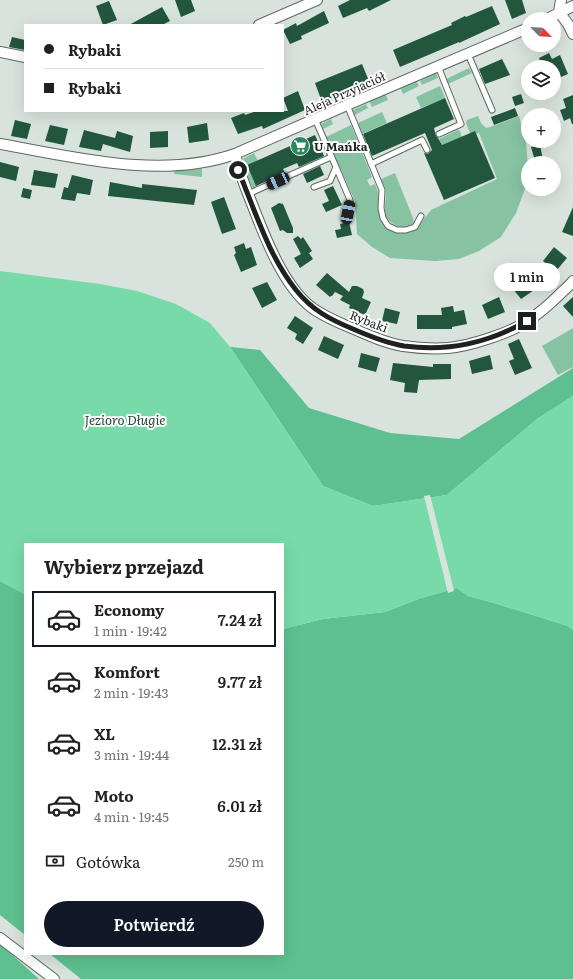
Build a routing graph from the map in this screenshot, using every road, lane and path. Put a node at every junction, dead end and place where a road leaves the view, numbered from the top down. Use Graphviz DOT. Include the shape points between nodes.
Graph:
graph roads {
  1 [pos="317,0"];
  2 [pos="561,0"];
  3 [pos="573,6"];
  4 [pos="559,12"];
  5 [pos="561,15"];
  6 [pos="261,24"];
  7 [pos="521,31"];
  8 [pos="573,34"];
  9 [pos="0,52"];
  10 [pos="468,54"];
  11 [pos="24,57"];
  12 [pos="438,66"];
  13 [pos="346,105"];
  14 [pos="492,110"];
  15 [pos="315,119"];
  16 [pos="439,134"];
  17 [pos="0,144"];
  18 [pos="427,150"];
  19 [pos="235,154"];
  20 [pos="331,157"];
  21 [pos="371,164"];
  22 [pos="336,167"];
  23 [pos="314,188"];
  24 [pos="248,194"];
  25 [pos="348,212"];
  26 [pos="421,216"];
  27 [pos="573,281"];
  28 [pos="0,938"];
  29 [pos="54,979"];
  1 -- 6 [label="street"];
  2 -- 4 [label="street"];
  3 -- 4 [label="street"];
  5 -- 8 [label="street"];
  7 -- 10 [label="street, Aleja Przyjaciół"];
  9 -- 11 [label="street"];
  10 -- 12 [label="street, Aleja Przyjaciół"];
  10 -- 14 [label="lane"];
  12 -- 13 [label="street, Aleja Przyjaciół"];
  12 -- 16 [label="lane" via="461,124"];
  13 -- 15 [label="street, Aleja Przyjaciół"];
  13 -- 21 [label="lane"];
  15 -- 19 [label="street, Aleja Przyjaciół"];
  15 -- 20 [label="lane"];
  17 -- 19 [label="street, Aleja Przyjaciół" via="126,164 157,166 185,166 220,160"];
  18 -- 21 [label="lane" via="422,140"];
  19 -- 24 [label="street, Rybaki" via="238,170"];
  20 -- 22 [label="lane"];
  20 -- 24 [label="lane"];
  21 -- 26 [label="lane" via="382,190 381,208 388,226 406,230 415,227"];
  22 -- 23 [label="lane" via="330,181"];
  22 -- 25 [label="lane" via="350,200"];
  24 -- 27 [label="street, Rybaki" via="282,271 296,290 311,306 334,321 384,341 404,346 463,346 527,321"];
  28 -- 29 [label="street"];
}
